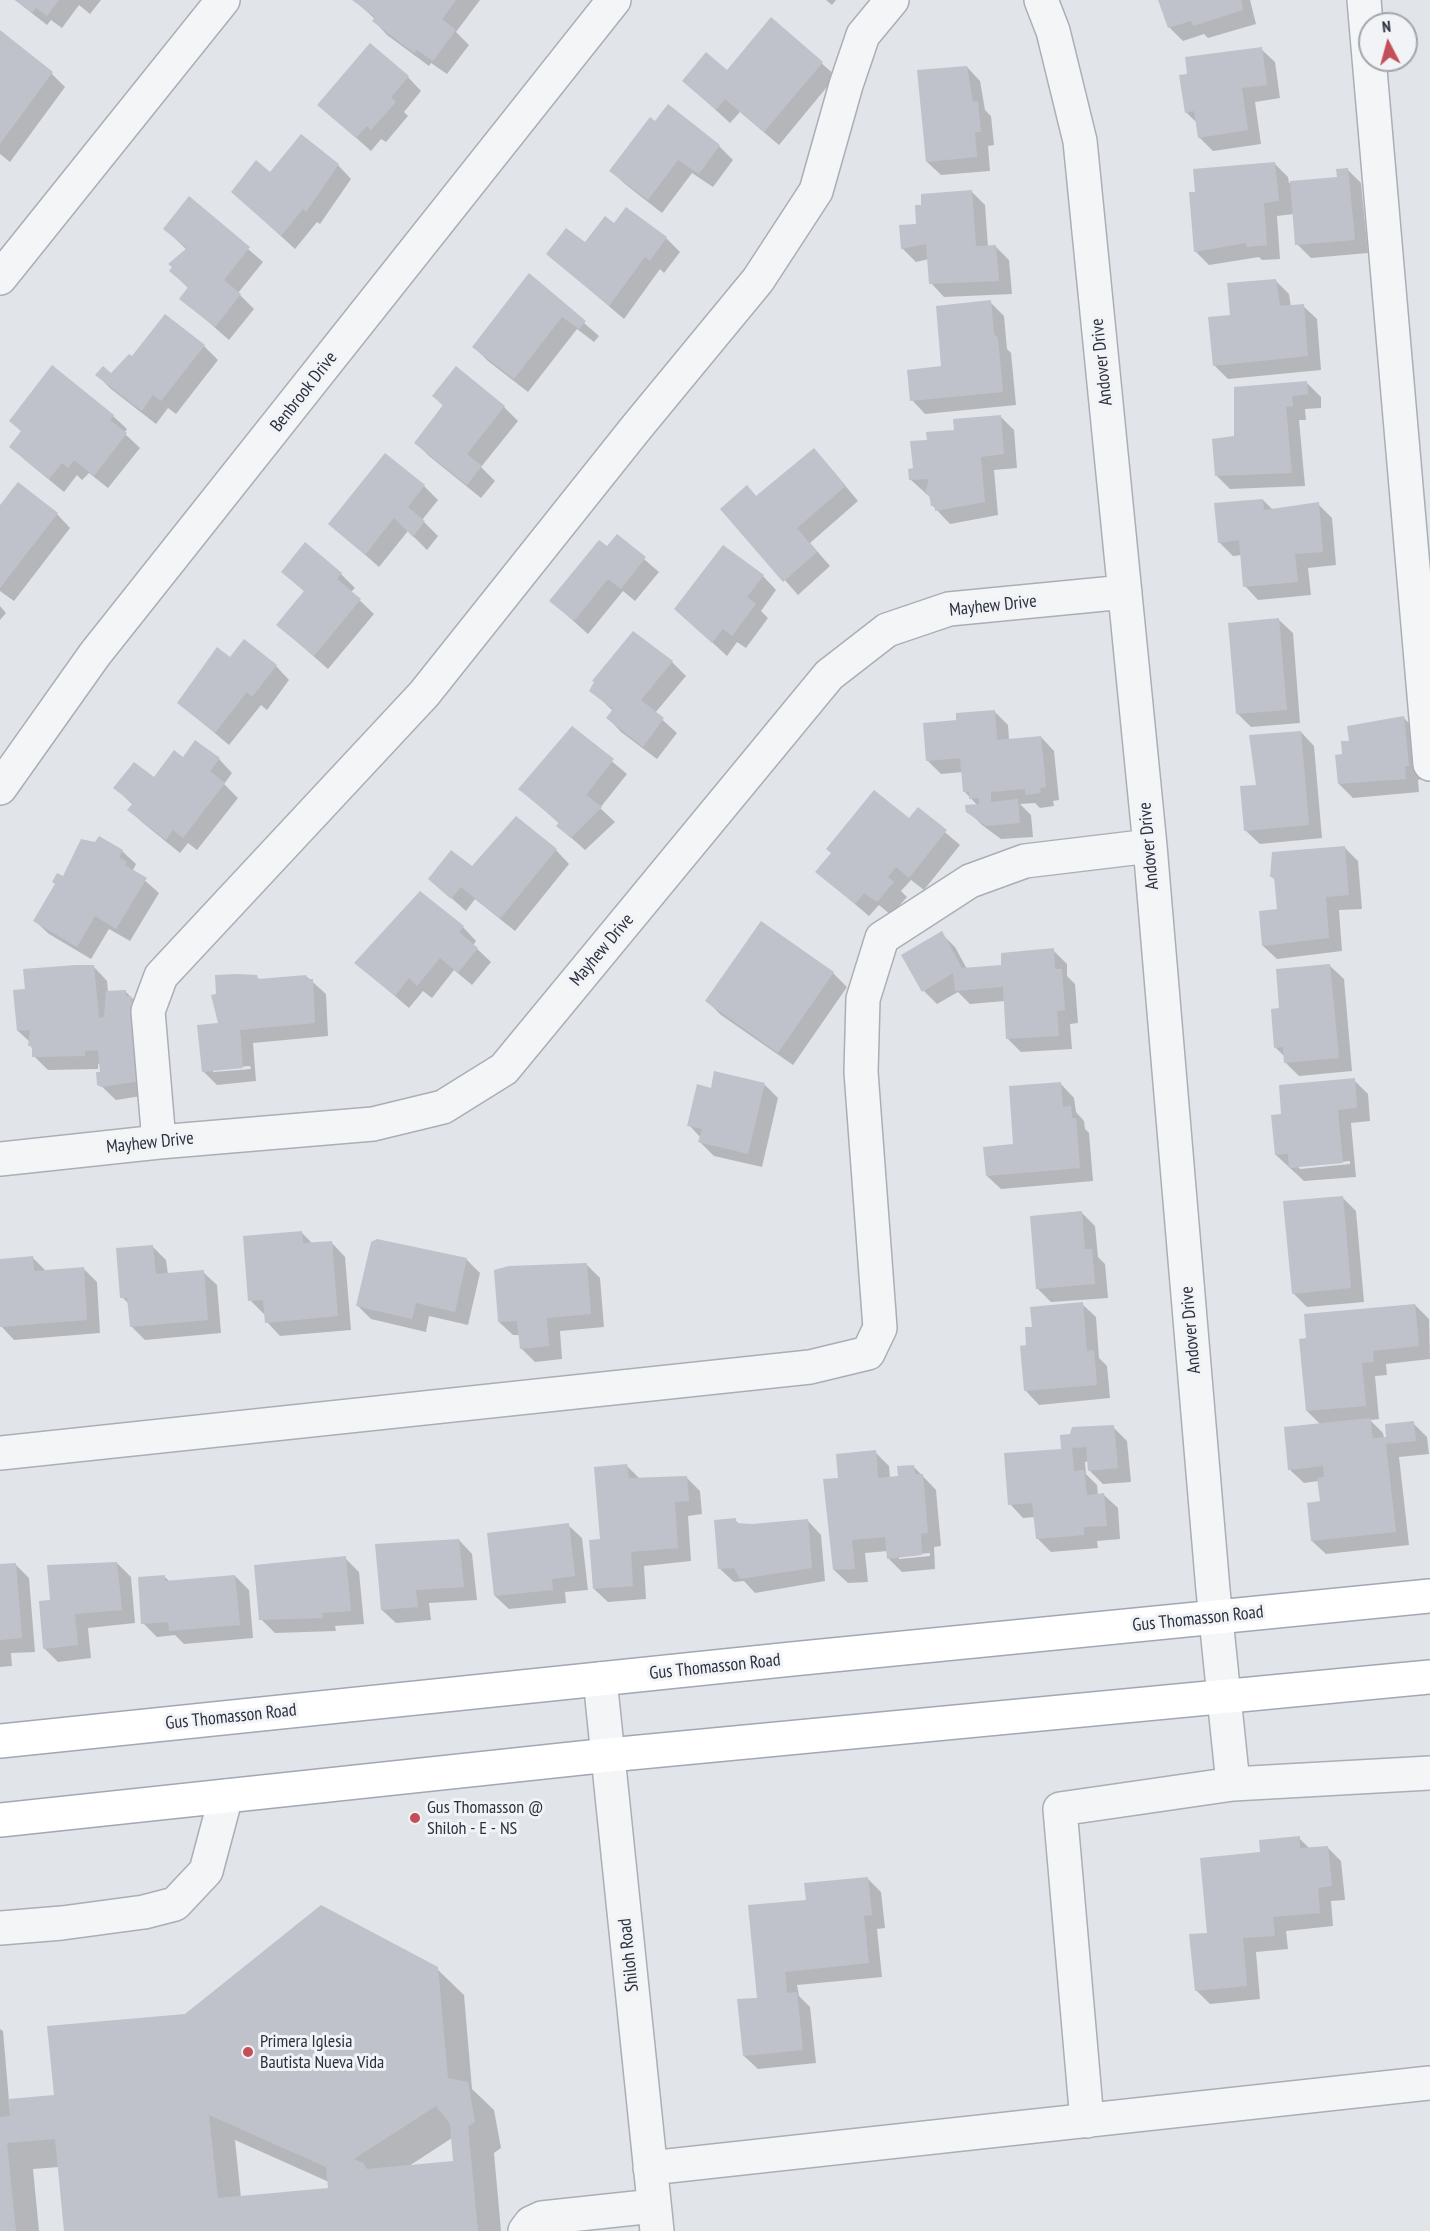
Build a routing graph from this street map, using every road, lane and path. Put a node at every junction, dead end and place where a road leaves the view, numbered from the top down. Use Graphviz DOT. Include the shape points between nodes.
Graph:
graph roads {
  1 [pos="223,0"];
  2 [pos="614,0"];
  3 [pos="892,0"];
  4 [pos="1041,0"];
  5 [pos="1364,0"];
  6 [pos="0,278"];
  7 [pos="1125,592"];
  8 [pos="1430,764"];
  9 [pos="0,788"];
  10 [pos="1150,846"];
  11 [pos="159,1142"];
  12 [pos="0,1159"];
  13 [pos="0,1453"];
  14 [pos="1430,1596"];
  15 [pos="1216,1617"];
  16 [pos="1430,1677"];
  17 [pos="600,1679"];
  18 [pos="1225,1697"];
  19 [pos="0,1742"];
  20 [pos="609,1755"];
  21 [pos="1430,1773"];
  22 [pos="1233,1784"];
  23 [pos="226,1796"];
  24 [pos="0,1820"];
  25 [pos="0,1928"];
  26 [pos="1430,2083"];
  27 [pos="1087,2121"];
  28 [pos="650,2169"];
  29 [pos="656,2218"];
  30 [pos="525,2231"];
  1 -- 6 [label="street"];
  2 -- 9 [label="street, Benbrook Drive" via="95,654"];
  3 -- 11 [label="street" via="863,35 816,191 758,280 424,694 161,976 148,1011"];
  4 -- 7 [label="street, Andover Drive" via="1053,31 1080,141"];
  5 -- 8 [label="street"];
  7 -- 10 [label="street, Andover Drive"];
  7 -- 11 [label="street, Mayhew Drive" via="949,609 887,630 829,675 504,1069 443,1107 373,1124"];
  10 -- 13 [label="street" via="1025,861 970,881 882,938 863,999 861,1072 880,1328 868,1353 810,1367"];
  10 -- 15 [label="street, Andover Drive"];
  11 -- 12 [label="street, Mayhew Drive"];
  14 -- 15 [label="main road, Gus Thomasson Road"];
  15 -- 17 [label="main road, Gus Thomasson Road"];
  15 -- 18 [label="street, Andover Drive"];
  16 -- 18 [label="main road"];
  17 -- 19 [label="main road, Gus Thomasson Road"];
  17 -- 20 [label="street, Shiloh Road"];
  18 -- 20 [label="main road"];
  18 -- 22 [label="street, Andover Drive"];
  20 -- 23 [label="main road"];
  20 -- 28 [label="street, Shiloh Road"];
  21 -- 22 [label="street"];
  22 -- 27 [label="street" via="1060,1809"];
  23 -- 24 [label="main road"];
  23 -- 25 [label="street" via="206,1871 175,1904 144,1912"];
  26 -- 27 [label="street"];
  27 -- 28 [label="street"];
  28 -- 29 [label="street, Shiloh Road"];
  29 -- 30 [label="street" via="542,2218"];
}
